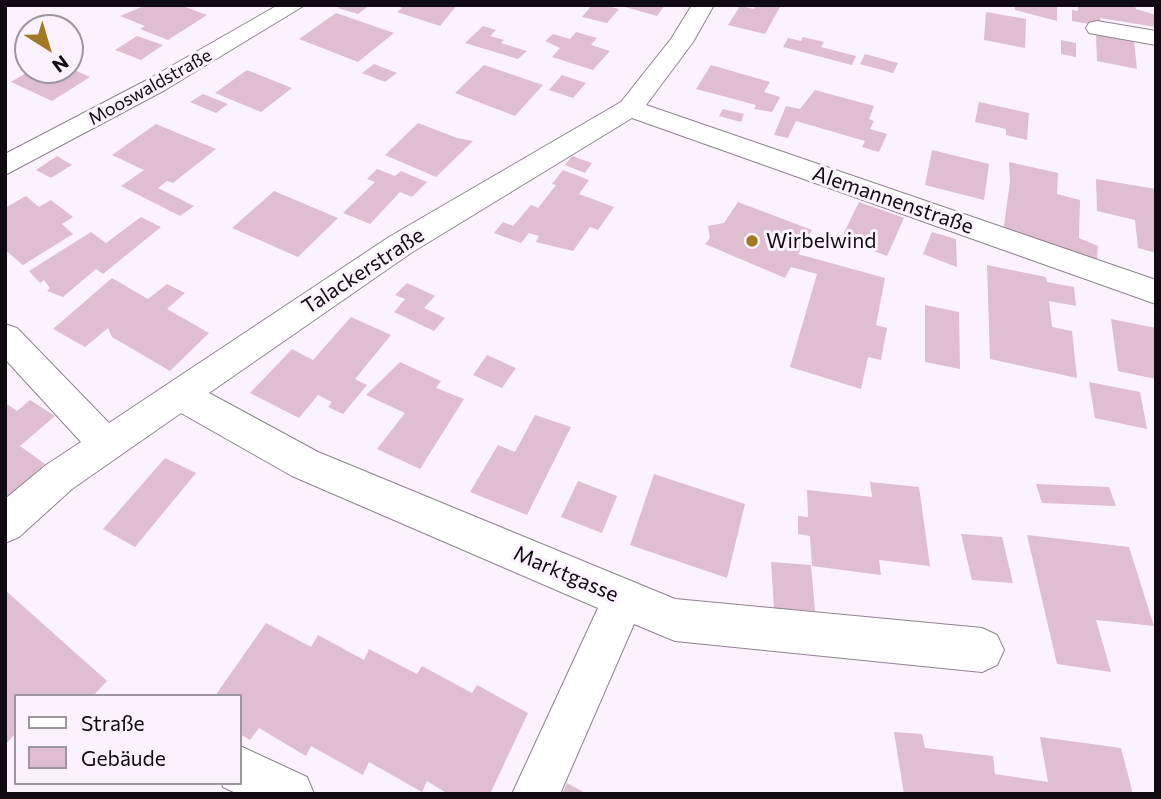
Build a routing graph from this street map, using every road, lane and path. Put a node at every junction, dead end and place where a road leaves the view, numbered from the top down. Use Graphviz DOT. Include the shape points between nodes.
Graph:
graph roads {
  1 [pos="294,5"];
  2 [pos="703,5"];
  3 [pos="1097,28"];
  4 [pos="1156,38"];
  5 [pos="630,108"];
  6 [pos="5,166"];
  7 [pos="1156,292"];
  8 [pos="5,337"];
  9 [pos="179,394"];
  10 [pos="106,444"];
  11 [pos="5,524"];
  12 [pos="624,599"];
  13 [pos="982,650"];
  14 [pos="242,771"];
  15 [pos="290,794"];
  16 [pos="536,794"];
  1 -- 6 [label="street, Mooswaldstraße"];
  2 -- 5 [label="street, Talackerstraße"];
  3 -- 4 [label="street"];
  5 -- 7 [label="street, Alemannenstraße"];
  5 -- 9 [label="street, Talackerstraße" via="400,245"];
  8 -- 10 [label="street"];
  9 -- 10 [label="street, Talackerstraße"];
  9 -- 12 [label="street, Marktgasse" via="305,464"];
  10 -- 11 [label="street, Talackerstraße"];
  12 -- 13 [label="street, Marktgasse" via="675,620"];
  12 -- 16 [label="street"];
  14 -- 15 [label="street"];
}
